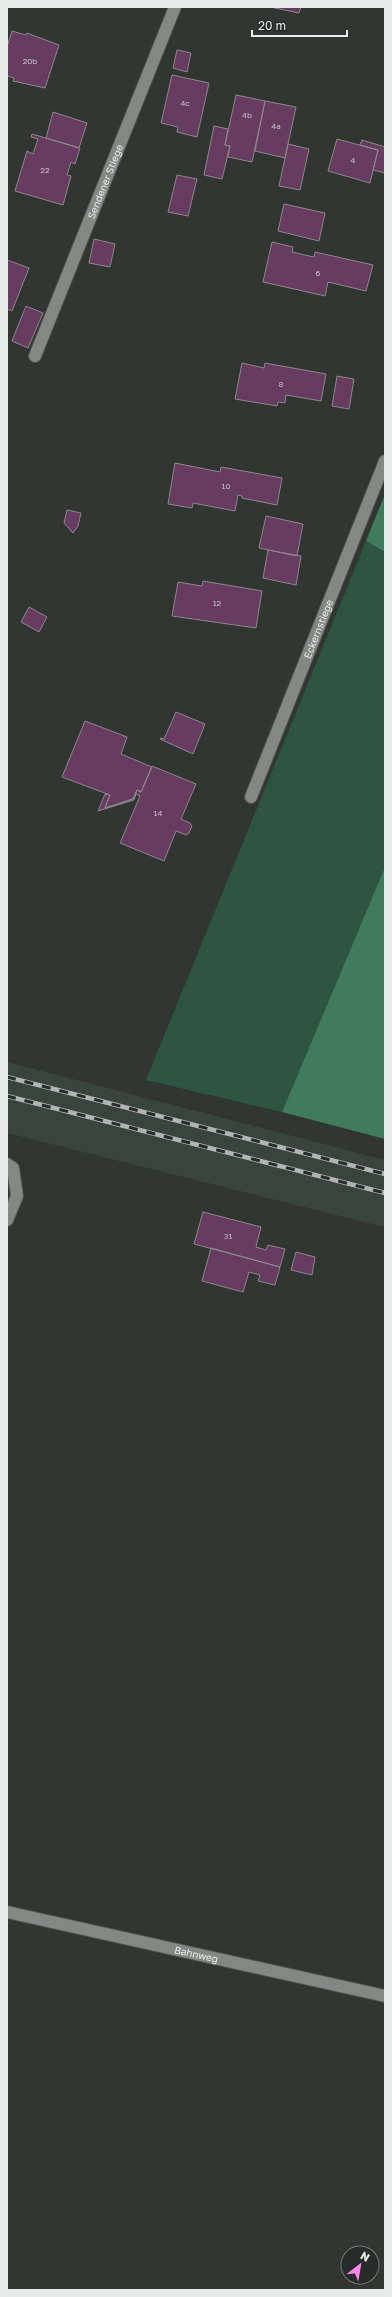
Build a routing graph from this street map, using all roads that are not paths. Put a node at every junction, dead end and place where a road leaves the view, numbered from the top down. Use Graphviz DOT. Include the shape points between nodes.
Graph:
graph roads {
  1 [pos="175,7"];
  2 [pos="35,356"];
  3 [pos="385,461"];
  4 [pos="251,797"];
  5 [pos="7,1164"];
  6 [pos="7,1220"];
  7 [pos="7,1912"];
  8 [pos="385,1996"];
  1 -- 2 [label="street, Sendener Stiege"];
  3 -- 4 [label="street, Eckernstiege"];
  5 -- 6 [label="street" via="13,1168 17,1196"];
  7 -- 8 [label="street, Bahnweg"];
}
